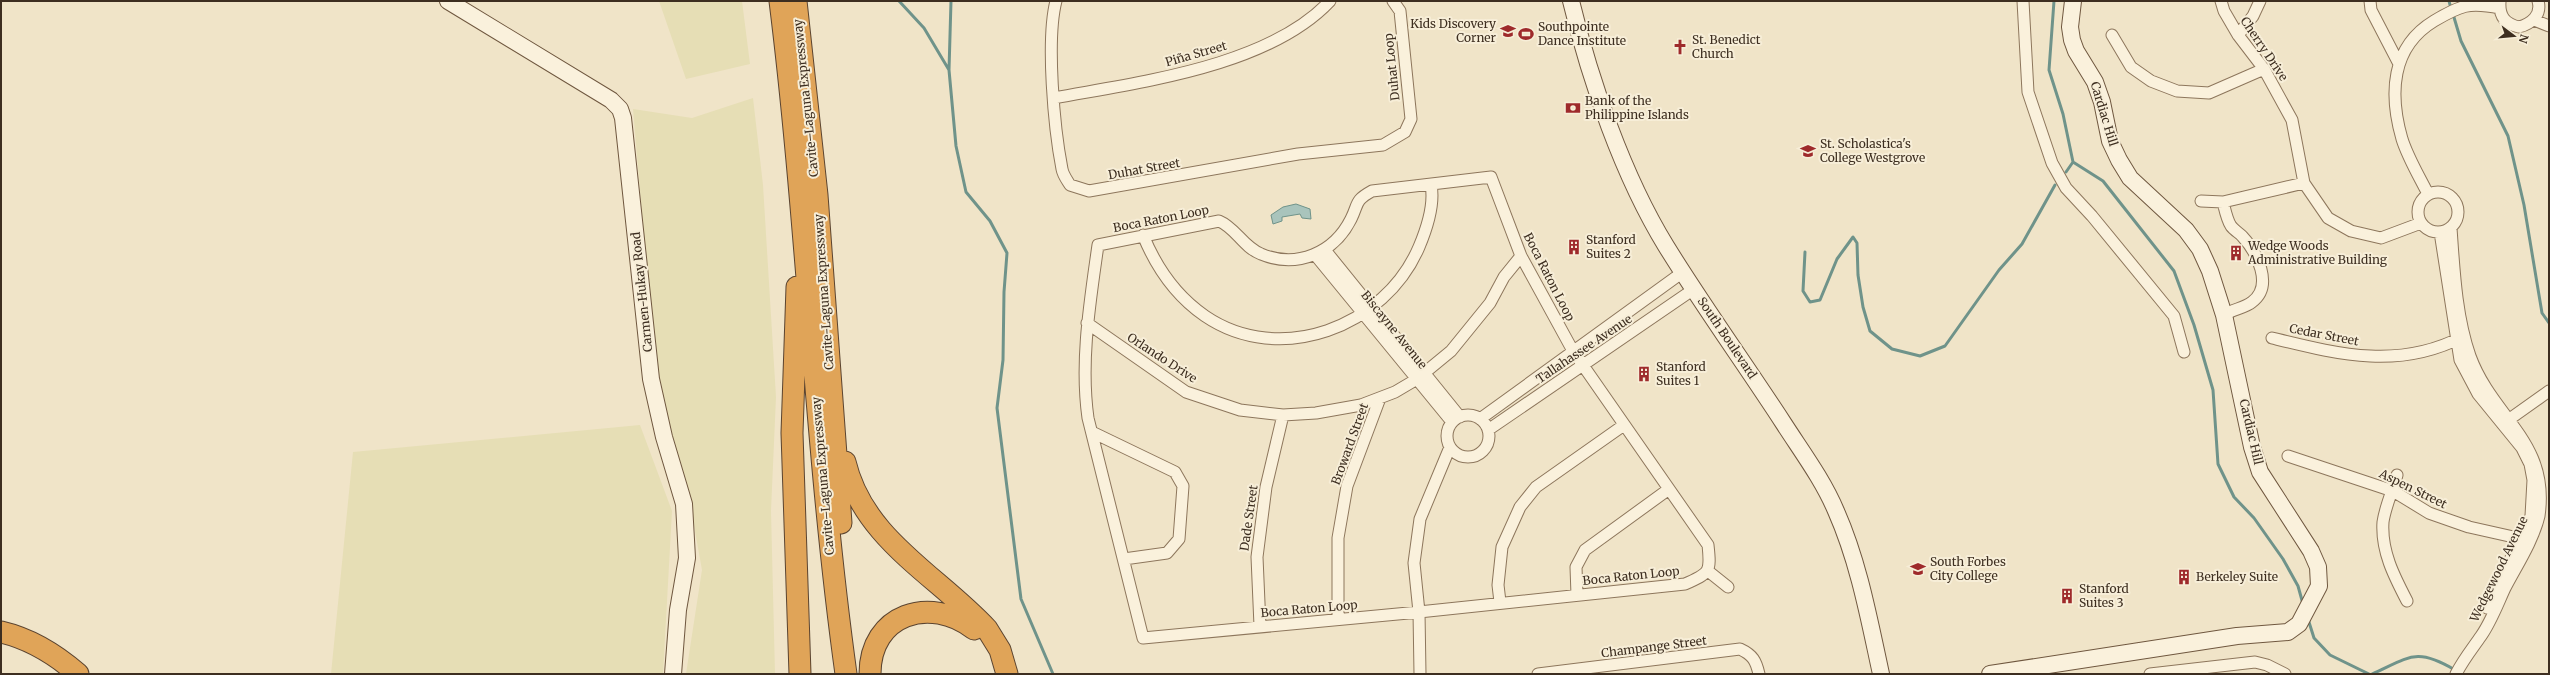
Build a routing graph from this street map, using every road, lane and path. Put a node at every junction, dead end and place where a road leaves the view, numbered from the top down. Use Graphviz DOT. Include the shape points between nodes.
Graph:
graph roads {
  1 [pos="448,1"];
  2 [pos="780,1"];
  3 [pos="796,1"];
  4 [pos="1056,1"];
  5 [pos="1330,1"];
  6 [pos="1393,1"];
  7 [pos="1571,1"];
  8 [pos="2023,1"];
  9 [pos="2073,1"];
  10 [pos="2221,1"];
  11 [pos="2260,1"];
  12 [pos="2370,1"];
  13 [pos="2538,1"];
  14 [pos="2500,5"];
  15 [pos="2534,20"];
  16 [pos="2549,26"];
  17 [pos="2112,35"];
  18 [pos="2238,35"];
  19 [pos="2398,62"];
  20 [pos="2264,69"];
  21 [pos="1054,98"];
  22 [pos="1405,132"];
  23 [pos="2304,183"];
  24 [pos="1431,185"];
  25 [pos="2428,194"];
  26 [pos="809,195"];
  27 [pos="2201,201"];
  28 [pos="2223,202"];
  29 [pos="2421,223"];
  30 [pos="2451,228"];
  31 [pos="2440,232"];
  32 [pos="1143,235"];
  33 [pos="1320,253"];
  34 [pos="1522,256"];
  35 [pos="1682,272"];
  36 [pos="808,277"];
  37 [pos="1694,288"];
  38 [pos="1368,311"];
  39 [pos="2224,315"];
  40 [pos="1087,323"];
  41 [pos="2272,338"];
  42 [pos="2460,338"];
  43 [pos="1573,351"];
  44 [pos="2184,352"];
  45 [pos="1582,366"];
  46 [pos="1421,376"];
  47 [pos="830,388"];
  48 [pos="2549,391"];
  49 [pos="1380,398"];
  50 [pos="1283,414"];
  51 [pos="1456,419"];
  52 [pos="1480,419"];
  53 [pos="2506,422"];
  54 [pos="1624,425"];
  55 [pos="1488,430"];
  56 [pos="1094,433"];
  57 [pos="1450,447"];
  58 [pos="2288,456"];
  59 [pos="2397,475"];
  60 [pos="1668,489"];
  61 [pos="2393,490"];
  62 [pos="2525,539"];
  63 [pos="1124,559"];
  64 [pos="1708,571"];
  65 [pos="1728,586"];
  66 [pos="1577,595"];
  67 [pos="2407,600"];
  68 [pos="1500,602"];
  69 [pos="1419,612"];
  70 [pos="1338,619"];
  71 [pos="1260,626"];
  72 [pos="1,632"];
  73 [pos="1,641"];
  74 [pos="63,674"];
  75 [pos="78,674"];
  76 [pos="674,674"];
  77 [pos="800,674"];
  78 [pos="846,674"];
  79 [pos="861,674"];
  80 [pos="870,674"];
  81 [pos="997,674"];
  82 [pos="1007,674"];
  83 [pos="1420,674"];
  84 [pos="1538,674"];
  85 [pos="1759,674"];
  86 [pos="1881,674"];
  87 [pos="1990,674"];
  88 [pos="2150,674"];
  89 [pos="2285,674"];
  90 [pos="2456,674"];
  1 -- 76 [label="street, Carmen-Hukay Road" via="611,100 620,109 651,379 664,437 684,504 687,558 677,617"];
  2 -- 26 [label="highway, Cavite–Laguna Expressway"];
  3 -- 26 [label="highway, Cavite–Laguna Expressway"];
  4 -- 21 [label="street, Duhat Street" via="1051,21"];
  5 -- 21 [label="street, Piña Street" via="1294,31 1242,54 1182,74"];
  6 -- 22 [label="street, Duhat Loop" via="1400,11 1410,119"];
  7 -- 35 [label="street, South Boulevard" via="1580,39 1628,170 1651,221"];
  8 -- 44 [label="street" via="2028,92 2052,163 2066,188 2174,316"];
  9 -- 39 [label="street, Cardiac Hill" via="2070,27 2072,40 2095,82 2110,142 2130,178 2186,230 2200,249"];
  10 -- 18 [label="street, Cherry Drive"];
  11 -- 18 [label="street" via="2253,16"];
  12 -- 19 [label="street" via="2371,10"];
  13 -- 15 [label="street" via="2538,13"];
  14 -- 15 [label="street" via="2501,15 2511,25 2519,27"];
  14 -- 19 [label="street" via="2476,4 2456,8 2411,40"];
  15 -- 16 [label="street"];
  17 -- 20 [label="street" via="2131,67 2151,81 2176,91 2209,93"];
  18 -- 20 [label="street, Cherry Drive"];
  19 -- 25 [label="street" via="2394,90 2402,139"];
  20 -- 23 [label="street, Cherry Drive" via="2292,120"];
  21 -- 22 [label="street, Duhat Street" via="1062,171 1070,186 1089,192 1298,154 1383,145"];
  23 -- 28 [label="street"];
  23 -- 29 [label="street, Cherry Drive" via="2328,218 2351,231 2381,238"];
  24 -- 33 [label="street, Boca Raton Loop" via="1372,191 1358,199 1351,219 1339,237"];
  24 -- 34 [label="street, Boca Raton Loop" via="1491,177"];
  24 -- 38 [label="street" via="1432,202 1427,228 1412,265 1387,296"];
  25 -- 29 [label="street" via="2420,202 2418,209"];
  25 -- 30 [label="street, Wedgewood Avenue" via="2442,191 2453,198 2458,212 2457,220"];
  26 -- 36 [label="highway, Cavite-Laguna Expressway"];
  26 -- 47 [label="highway, Cavite-Laguna Expressway"];
  26 -- 77 [label="highway" via="796,244 792,433"];
  27 -- 28 [label="street"];
  28 -- 39 [label="street" via="2231,226 2244,237 2260,267 2263,279 2260,294 2252,303 2233,308"];
  29 -- 31 [label="street" via="2431,231"];
  30 -- 31 [label="street"];
  30 -- 42 [label="street, Wedgewood Avenue"];
  31 -- 42 [label="street, Wedgewood Avenue"];
  32 -- 33 [label="street, Boca Raton Loop" via="1220,220 1228,224 1243,243 1261,254 1281,260"];
  32 -- 38 [label="street" via="1168,283 1205,316 1241,333 1282,339 1319,335 1356,320"];
  32 -- 40 [label="street, Boca Raton Loop" via="1098,245"];
  33 -- 38 [label="street, Biscayne Avenue"];
  34 -- 43 [label="street, Boca Raton Loop"];
  34 -- 46 [label="street, Orlando Drive" via="1504,277 1490,303 1451,351"];
  35 -- 37 [label="street, South Boulevard"];
  35 -- 43 [label="street, Tallahassee Avenue"];
  36 -- 78 [label="highway, Cavite–Laguna Expressway" via="827,528"];
  37 -- 45 [label="street, Tallahassee Avenue"];
  37 -- 86 [label="street, South Boulevard" via="1812,467 1836,510 1864,594"];
  38 -- 46 [label="street, Biscayne Avenue"];
  39 -- 87 [label="street, Cardiac Hill" via="2252,447 2260,472 2311,551 2318,567 2317,593 2299,624 2288,632 2276,634 2237,636"];
  40 -- 50 [label="street, Orlando Drive" via="1186,392 1240,410"];
  40 -- 56 [label="street, Boca Raton Loop" via="1086,398"];
  41 -- 42 [label="street, Cedar Street" via="2338,354 2380,358 2412,354"];
  42 -- 53 [label="street, Wedgewood Avenue" via="2460,360 2475,387"];
  43 -- 45 [label="street, Boca Raton Loop"];
  43 -- 52 [label="street, Tallahassee Avenue"];
  45 -- 54 [label="street, Boca Raton Loop"];
  45 -- 55 [label="street, Tallahassee Avenue"];
  46 -- 49 [label="street, Orlando Drive"];
  46 -- 51 [label="street, Biscayne Avenue"];
  47 -- 79 [label="highway, Cavite–Laguna Expressway" via="842,534"];
  47 -- 82 [label="highway" via="849,477 865,512 883,534 987,629 1000,650"];
  48 -- 53 [label="street"];
  49 -- 50 [label="street, Orlando Drive" via="1360,405 1316,413"];
  49 -- 70 [label="street, Broward Street" via="1347,486 1338,538"];
  50 -- 71 [label="street, Dade Street" via="1266,487 1257,557"];
  51 -- 52 [label="street" via="1467,415"];
  51 -- 57 [label="street" via="1447,434"];
  52 -- 55 [label="street"];
  53 -- 62 [label="street, Wedgewood Avenue" via="2530,464 2533,480"];
  54 -- 60 [label="street, Boca Raton Loop"];
  54 -- 68 [label="street" via="1536,487 1520,507 1502,546 1498,585"];
  55 -- 57 [label="street" via="1488,443 1473,457 1460,456"];
  56 -- 63 [label="street, Boca Raton Loop"];
  56 -- 63 [label="street" via="1175,472 1183,486 1179,540 1167,553"];
  57 -- 69 [label="street" via="1420,519 1414,563"];
  58 -- 61 [label="street, Aspen Street"];
  59 -- 61 [label="street"];
  60 -- 64 [label="street, Boca Raton Loop" via="1708,545"];
  60 -- 66 [label="street" via="1585,550 1576,567"];
  61 -- 62 [label="street, Aspen Street" via="2429,513 2469,527"];
  61 -- 67 [label="street" via="2384,522 2386,553 2391,571"];
  62 -- 90 [label="street, Wedgewood Avenue"];
  63 -- 71 [label="street, Boca Raton Loop" via="1143,638"];
  64 -- 65 [label="street"];
  64 -- 66 [label="street, Boca Raton Loop" via="1705,576 1685,584"];
  66 -- 68 [label="street, Boca Raton Loop"];
  68 -- 69 [label="street, Boca Raton Loop"];
  69 -- 70 [label="street, Boca Raton Loop"];
  69 -- 83 [label="street"];
  70 -- 71 [label="street, Boca Raton Loop"];
  72 -- 75 [label="highway" via="46,649"];
  73 -- 74 [label="highway" via="30,651"];
  80 -- 81 [label="highway" via="874,650 884,633 899,620 926,611 952,615 974,630 991,653"];
  84 -- 85 [label="street, Champange Street" via="1740,649 1753,658"];
  88 -- 89 [label="street" via="2255,662"];
}
